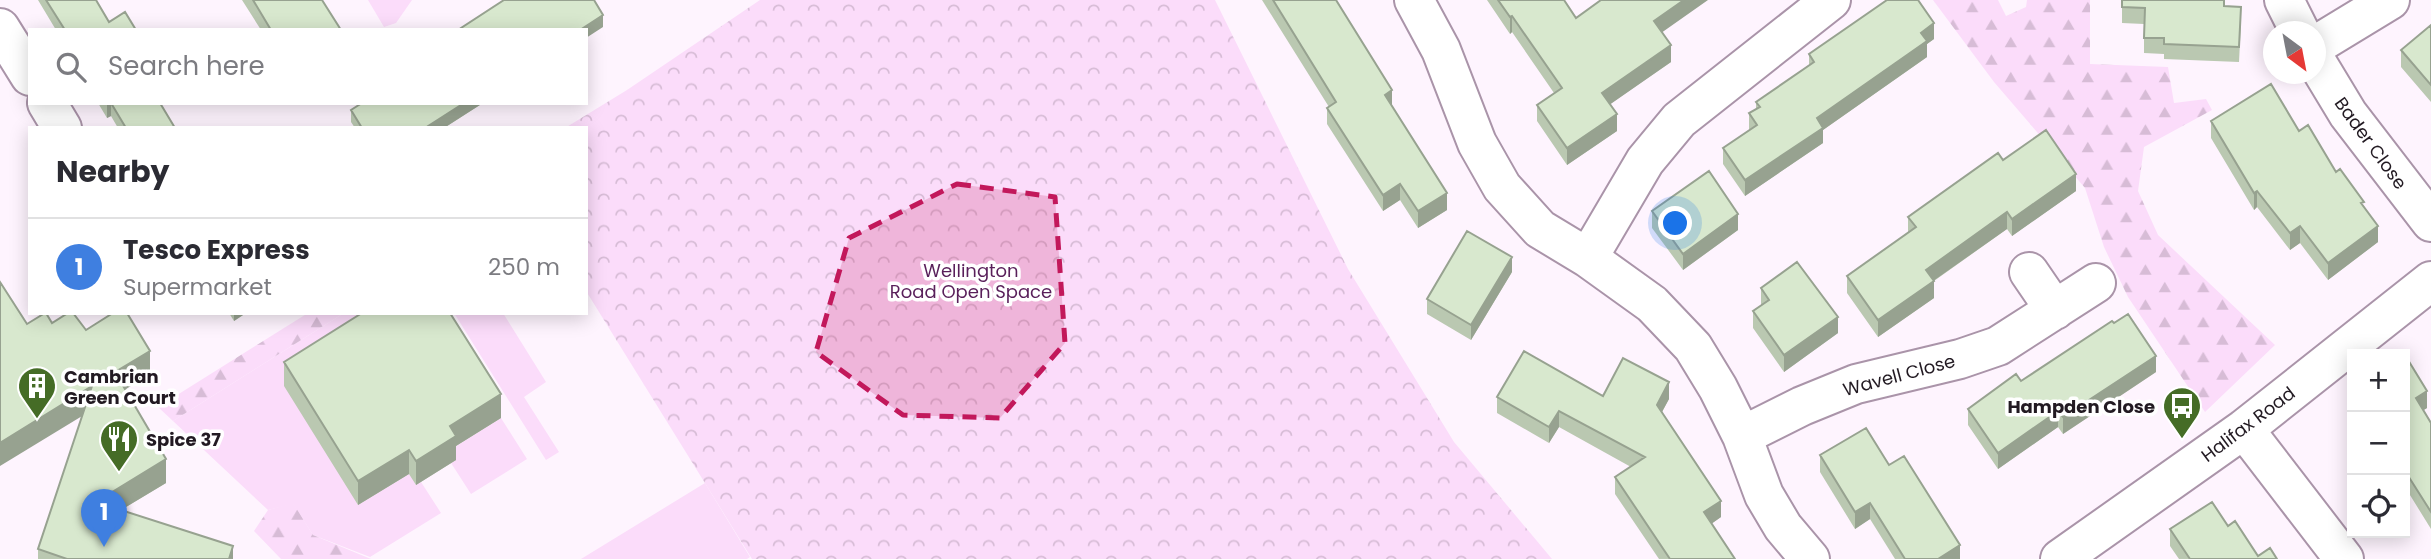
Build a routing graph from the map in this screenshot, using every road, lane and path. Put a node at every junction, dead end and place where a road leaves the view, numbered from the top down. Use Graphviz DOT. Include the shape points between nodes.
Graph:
graph roads {
  1 [pos="1414,0"];
  2 [pos="2284,0"];
  3 [pos="2390,0"];
  4 [pos="1813,5"];
  5 [pos="2294,21"];
  6 [pos="0,28"];
  7 [pos="2326,38"];
  8 [pos="28,73"];
  9 [pos="2326,79"];
  10 [pos="48,105"];
  11 [pos="61,126"];
  12 [pos="2431,222"];
  13 [pos="1588,258"];
  14 [pos="2029,272"];
  15 [pos="2431,281"];
  16 [pos="2096,283"];
  17 [pos="2055,310"];
  18 [pos="2244,429"];
  19 [pos="1742,436"];
  20 [pos="1810,559"];
  21 [pos="2060,559"];
  22 [pos="2344,559"];
  1 -- 13 [label="street" via="1441,50 1476,143 1502,187 1540,229"];
  2 -- 5 [label="street"];
  3 -- 7 [label="street"];
  4 -- 13 [label="street" via="1679,120 1645,161"];
  6 -- 8 [label="street"];
  9 -- 12 [label="street, Bader Close"];
  10 -- 11 [label="street"];
  13 -- 19 [label="street" via="1652,304 1693,347"];
  14 -- 17 [label="street"];
  15 -- 18 [label="street, Halifax Road"];
  16 -- 17 [label="street, Wavell Close"];
  17 -- 19 [label="street, Wavell Close" via="1998,346 1856,384"];
  18 -- 21 [label="street, Halifax Road"];
  18 -- 22 [label="street"];
  19 -- 20 [label="street" via="1764,495"];
}
